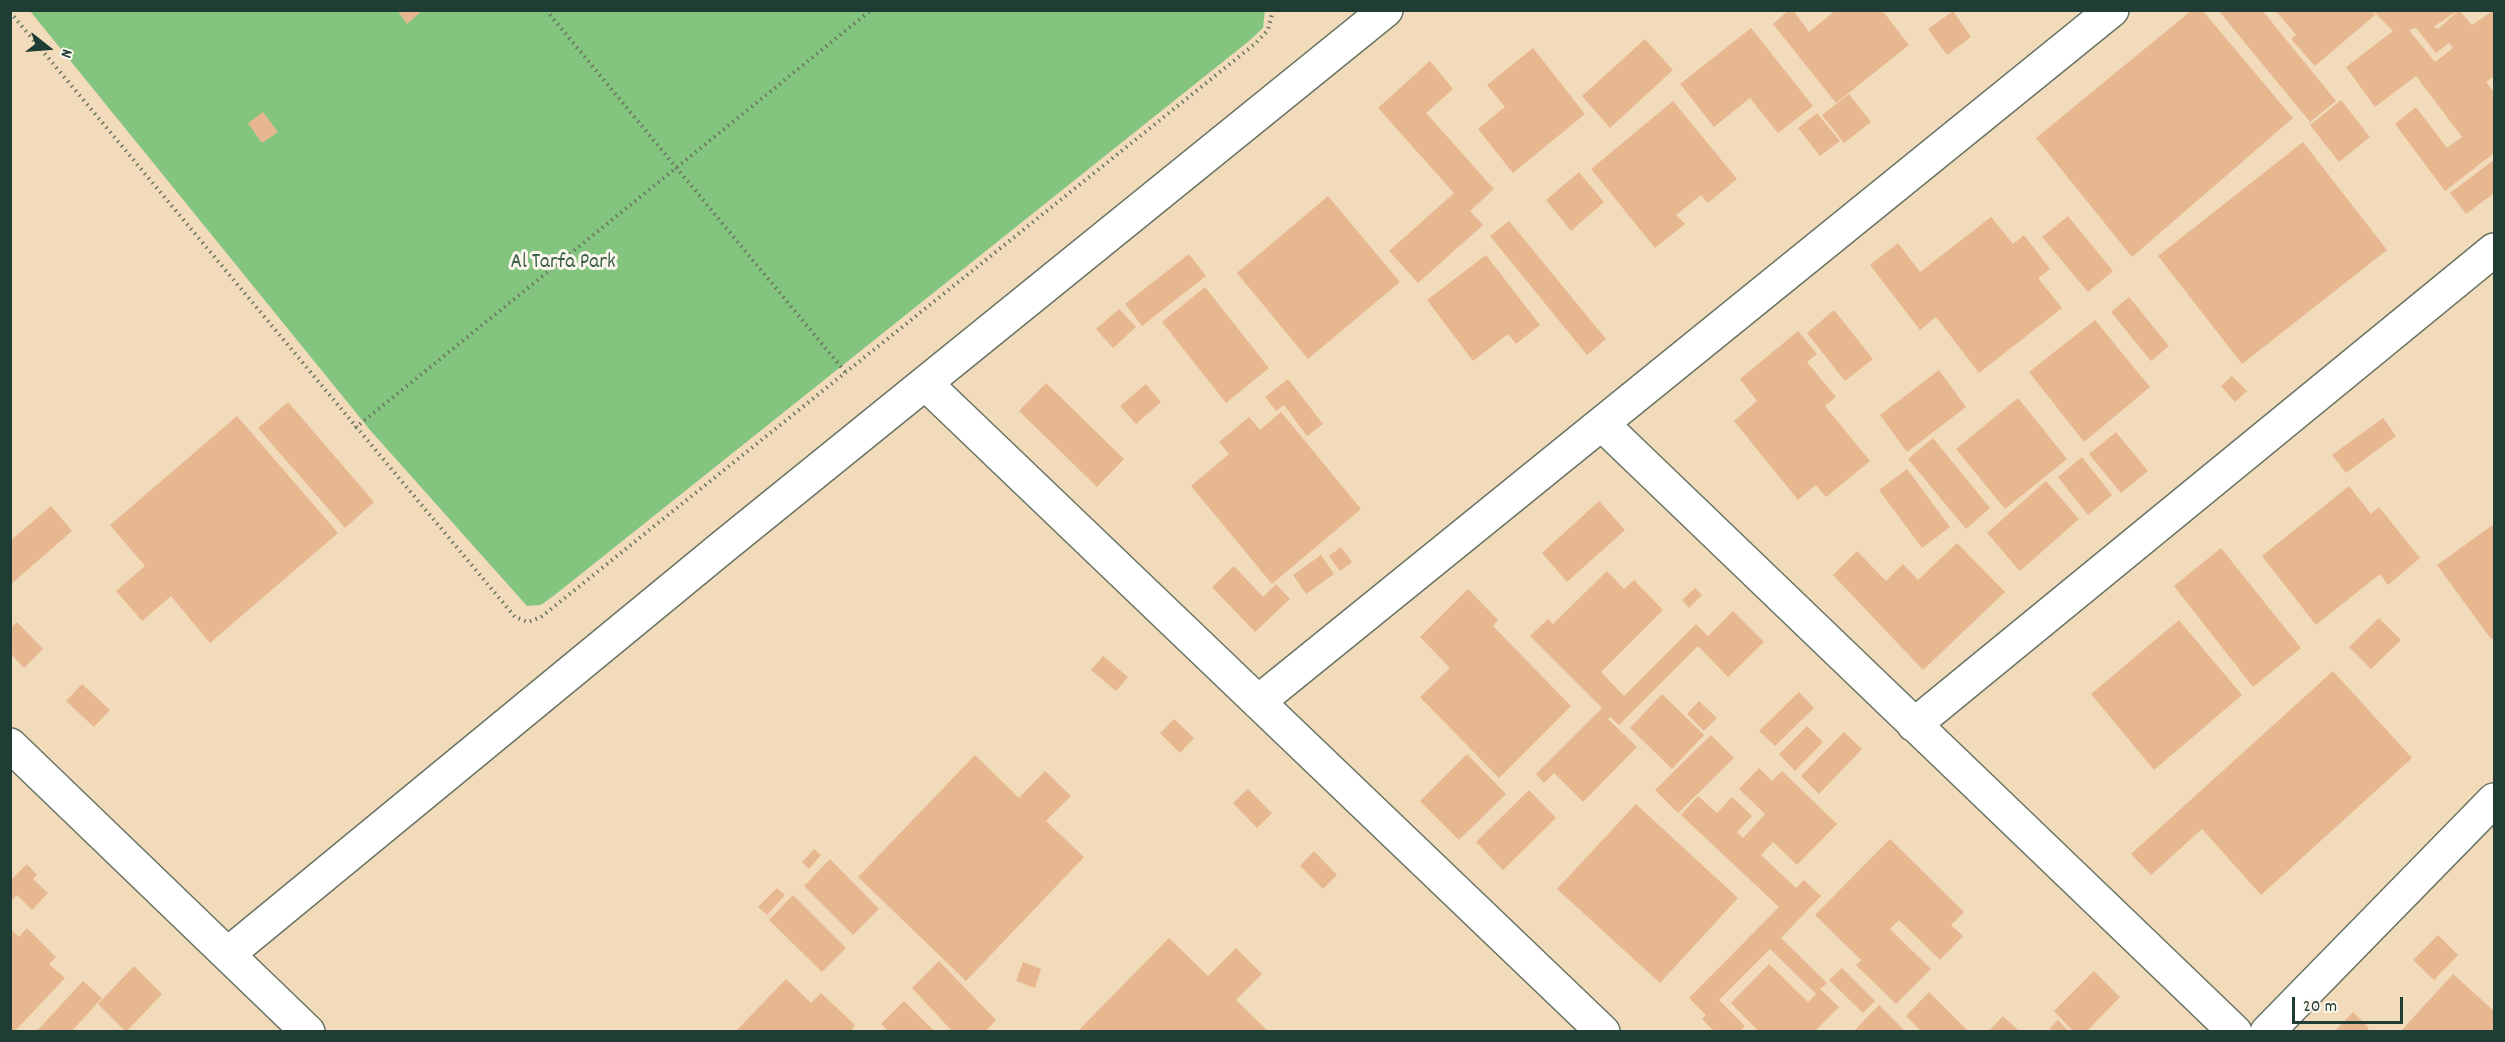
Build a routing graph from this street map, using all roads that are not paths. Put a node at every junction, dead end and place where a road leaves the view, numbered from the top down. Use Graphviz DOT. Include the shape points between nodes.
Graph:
graph roads {
  1 [pos="2112,10"];
  2 [pos="1370,15"];
  3 [pos="2491,263"];
  4 [pos="926,384"];
  5 [pos="1602,424"];
  6 [pos="1258,702"];
  7 [pos="1914,726"];
  8 [pos="10,745"];
  9 [pos="2494,800"];
  10 [pos="228,954"];
  11 [pos="308,1032"];
  12 [pos="1603,1032"];
  13 [pos="2235,1032"];
  14 [pos="2267,1032"];
  1 -- 5 [label="street"];
  2 -- 4 [label="street"];
  3 -- 7 [label="street"];
  4 -- 6 [label="street"];
  4 -- 10 [label="street"];
  5 -- 6 [label="street"];
  5 -- 7 [label="street"];
  6 -- 12 [label="street"];
  7 -- 13 [label="street"];
  8 -- 10 [label="street"];
  9 -- 14 [label="street"];
  10 -- 11 [label="street"];
}
